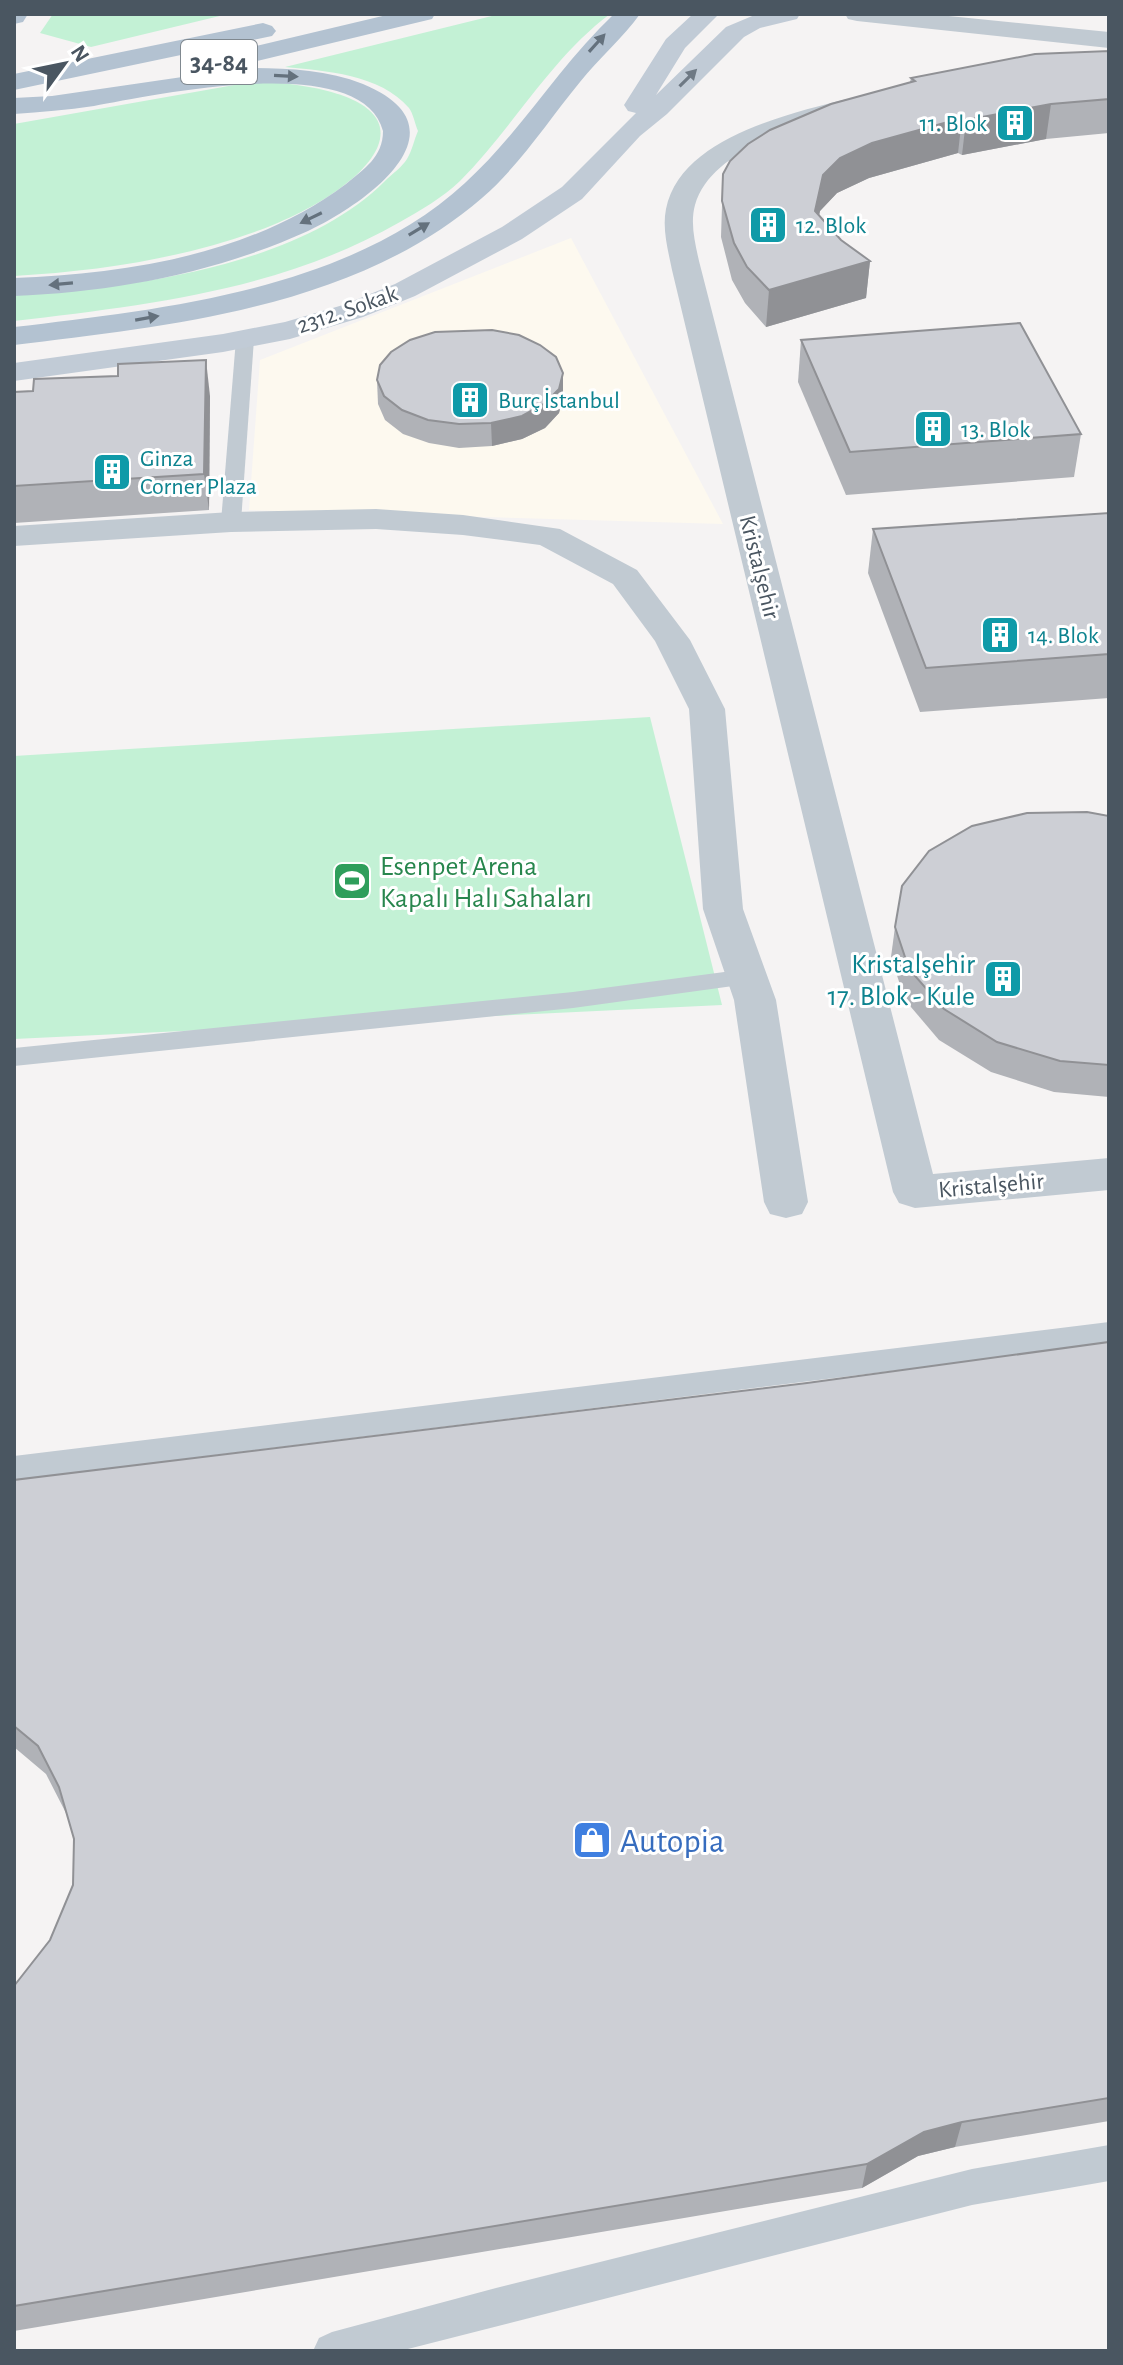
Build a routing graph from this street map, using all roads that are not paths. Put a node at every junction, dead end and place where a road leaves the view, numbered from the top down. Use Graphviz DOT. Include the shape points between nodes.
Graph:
graph roads {
  1 [pos="262,14"];
  2 [pos="339,14"];
  3 [pos="423,14"];
  4 [pos="628,14"];
  5 [pos="707,14"];
  6 [pos="788,14"];
  7 [pos="857,14"];
  8 [pos="931,14"];
  9 [pos="962,23"];
  10 [pos="1109,40"];
  11 [pos="1069,68"];
  12 [pos="1109,70"];
  13 [pos="63,73"];
  14 [pos="14,82"];
  15 [pos="871,101"];
  16 [pos="14,104"];
  17 [pos="631,130"];
  18 [pos="14,287"];
  19 [pos="14,336"];
  20 [pos="245,339"];
  21 [pos="14,372"];
  22 [pos="231,522"];
  23 [pos="14,536"];
  24 [pos="747,977"];
  25 [pos="14,1057"];
  26 [pos="1109,1174"];
  27 [pos="786,1202"];
  28 [pos="1109,1333"];
  29 [pos="14,1468"];
  30 [pos="1109,2163"];
  31 [pos="332,2351"];
  1 -- 13 [label="main road"];
  2 -- 13 [label="main road, 34-84"];
  3 -- 16 [label="main road, 34-84"];
  19 -- 4 [label="main road, one-way" via="113,324 246,298 313,279 421,229 472,192 570,74"];
  5 -- 17 [label="street, 2312. Sokak" via="675,44 650,81"];
  17 -- 6 [label="street, 2312. Sokak, one-way" via="735,32"];
  7 -- 9 [label="street"];
  8 -- 9 [label="street"];
  9 -- 10 [label="street"];
  11 -- 12 [label="street"];
  13 -- 14 [label="main road, 34-84"];
  15 -- 26 [label="street, Kristalşehir" via="793,121 721,155 695,178 680,205 682,249 915,1192"];
  16 -- 18 [label="main road, one-way" via="71,102 204,80 292,76 363,94 391,117 398,131 382,168 360,188 282,231 161,269"];
  17 -- 20 [label="street, 2312. Sokak" via="572,193 487,247 353,311"];
  20 -- 21 [label="street, 2312. Sokak"];
  20 -- 22 [label="lane"];
  22 -- 23 [label="street"];
  22 -- 24 [label="street" via="376,519 548,536 625,577 672,640 707,709 723,909"];
  24 -- 25 [label="lane"];
  24 -- 27 [label="street"];
  28 -- 29 [label="lane"];
  30 -- 31 [label="lane" via="972,2187"];
}
